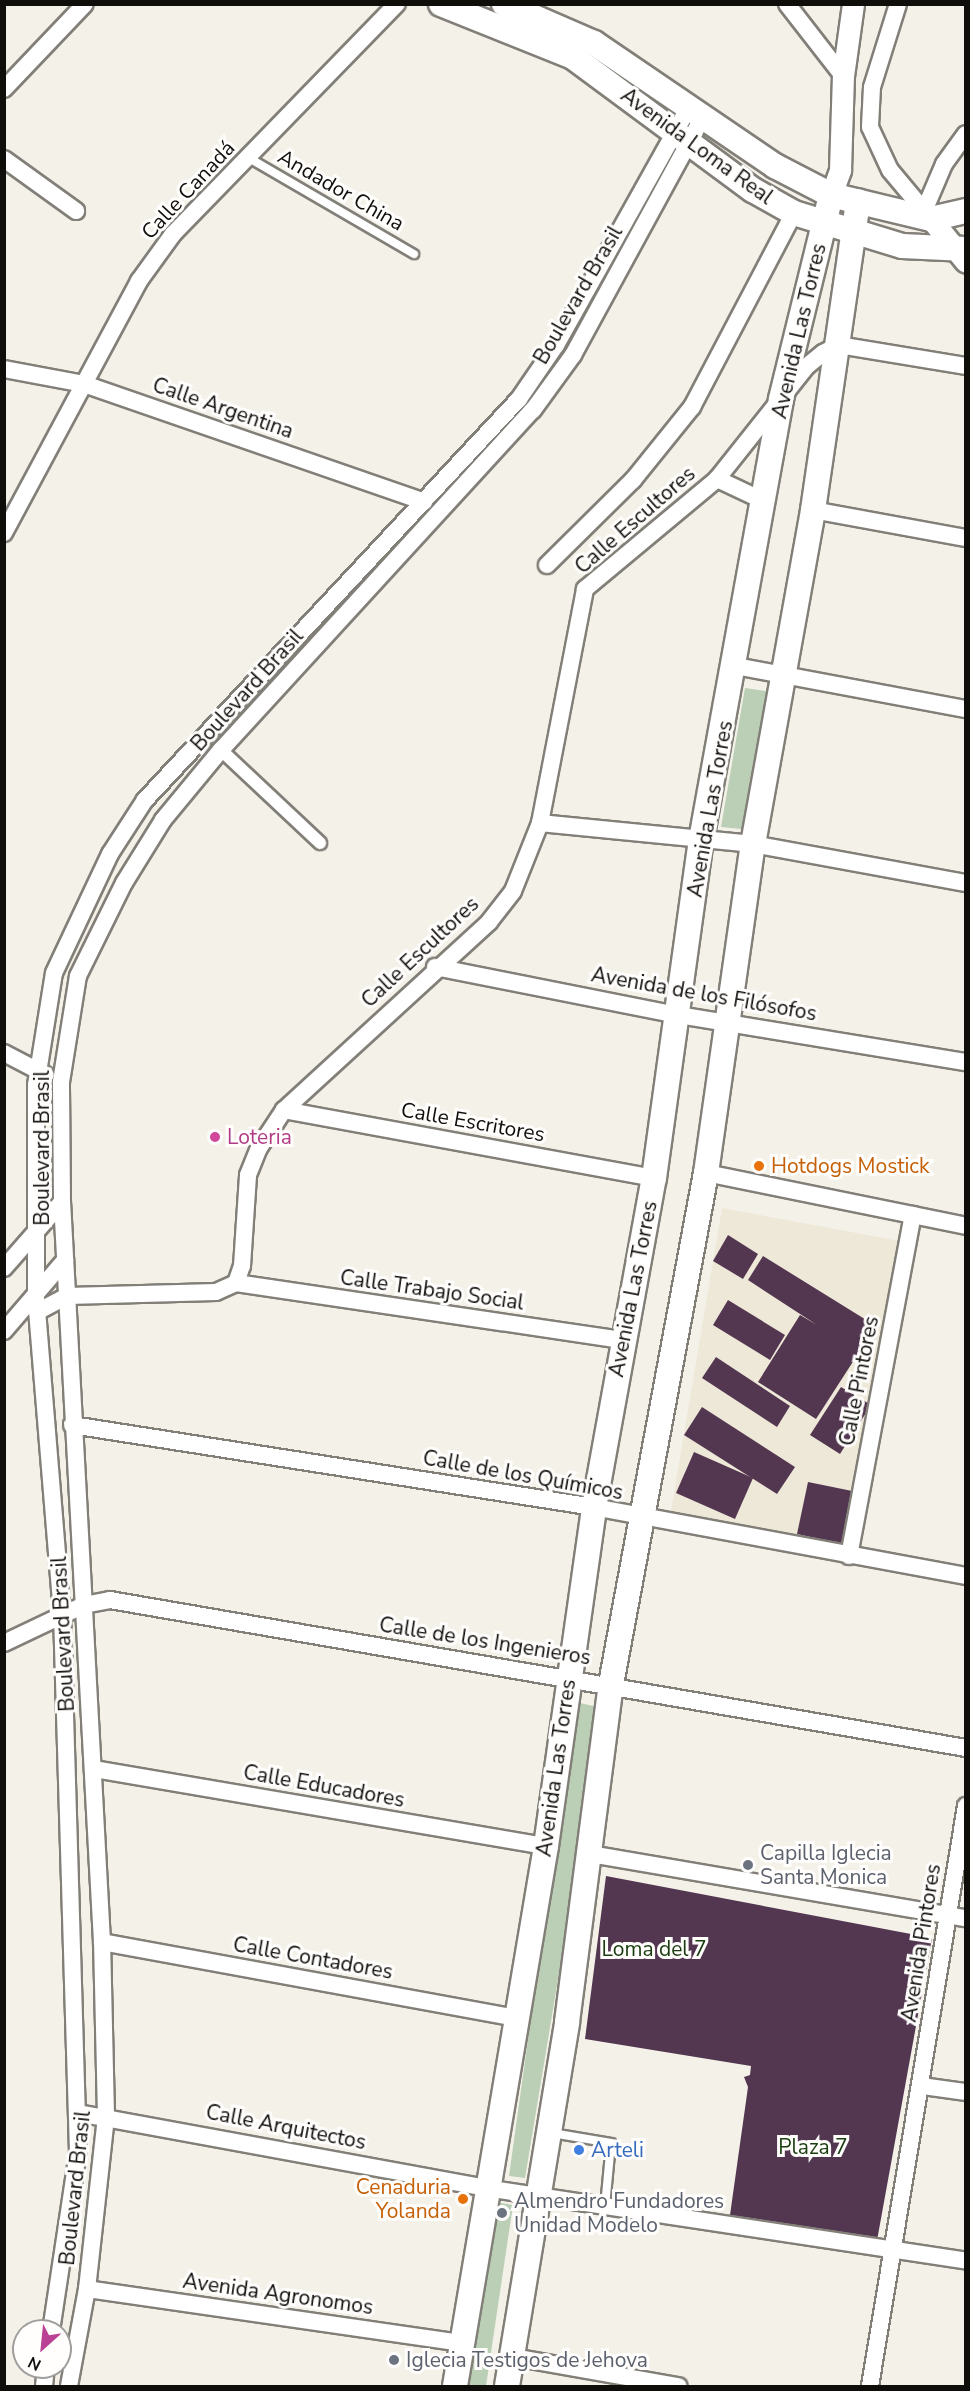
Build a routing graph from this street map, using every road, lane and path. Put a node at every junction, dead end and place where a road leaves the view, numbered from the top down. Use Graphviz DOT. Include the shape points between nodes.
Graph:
graph roads {
  1 [pos="85,4"];
  2 [pos="397,4"];
  3 [pos="441,4"];
  4 [pos="504,4"];
  5 [pos="787,4"];
  6 [pos="853,4"];
  7 [pos="898,4"];
  8 [pos="843,76"];
  9 [pos="4,89"];
  10 [pos="696,112"];
  11 [pos="966,134"];
  12 [pos="681,138"];
  13 [pos="249,158"];
  14 [pos="4,159"];
  15 [pos="840,170"];
  16 [pos="831,195"];
  17 [pos="858,201"];
  18 [pos="76,211"];
  19 [pos="966,211"];
  20 [pos="794,213"];
  21 [pos="927,215"];
  22 [pos="824,224"];
  23 [pos="856,235"];
  24 [pos="414,254"];
  25 [pos="962,254"];
  26 [pos="838,345"];
  27 [pos="966,366"];
  28 [pos="4,369"];
  29 [pos="84,384"];
  30 [pos="782,399"];
  31 [pos="717,479"];
  32 [pos="764,501"];
  33 [pos="424,502"];
  34 [pos="813,510"];
  35 [pos="4,533"];
  36 [pos="966,538"];
  37 [pos="548,565"];
  38 [pos="736,666"];
  39 [pos="783,672"];
  40 [pos="966,709"];
  41 [pos="221,750"];
  42 [pos="540,824"];
  43 [pos="701,840"];
  44 [pos="320,843"];
  45 [pos="753,844"];
  46 [pos="966,883"];
  47 [pos="435,967"];
  48 [pos="678,1015"];
  49 [pos="729,1021"];
  50 [pos="4,1053"];
  51 [pos="966,1062"];
  52 [pos="38,1070"];
  53 [pos="61,1082"];
  54 [pos="284,1110"];
  55 [pos="706,1173"];
  56 [pos="654,1178"];
  57 [pos="62,1202"];
  58 [pos="913,1215"];
  59 [pos="966,1226"];
  60 [pos="36,1231"];
  61 [pos="65,1260"];
  62 [pos="4,1268"];
  63 [pos="236,1283"];
  64 [pos="68,1296"];
  65 [pos="37,1304"];
  66 [pos="4,1331"];
  67 [pos="622,1340"];
  68 [pos="72,1425"];
  69 [pos="594,1507"];
  70 [pos="640,1519"];
  71 [pos="849,1556"];
  72 [pos="966,1576"];
  73 [pos="84,1605"];
  74 [pos="62,1614"];
  75 [pos="4,1643"];
  76 [pos="569,1679"];
  77 [pos="611,1684"];
  78 [pos="966,1748"];
  79 [pos="94,1769"];
  80 [pos="966,1806"];
  81 [pos="546,1846"];
  82 [pos="590,1854"];
  83 [pos="948,1915"];
  84 [pos="966,1918"];
  85 [pos="102,1942"];
  86 [pos="516,2018"];
  87 [pos="922,2086"];
  88 [pos="966,2092"];
  89 [pos="78,2113"];
  90 [pos="106,2116"];
  91 [pos="547,2133"];
  92 [pos="486,2188"];
  93 [pos="536,2195"];
  94 [pos="605,2206"];
  95 [pos="894,2248"];
  96 [pos="966,2261"];
  97 [pos="87,2289"];
  98 [pos="53,2319"];
  99 [pos="463,2343"];
  100 [pos="513,2357"];
  101 [pos="69,2386"];
  102 [pos="455,2386"];
  103 [pos="507,2386"];
  104 [pos="678,2386"];
  105 [pos="870,2386"];
  1 -- 9 [label="street"];
  2 -- 13 [label="street, Calle Canadá"];
  3 -- 12 [label="main road, Avenida Loma Real" via="573,57"];
  4 -- 10 [label="main road, Avenida Loma Real" via="594,43"];
  5 -- 8 [label="street"];
  6 -- 8 [label="street"];
  7 -- 21 [label="street" via="872,87 870,127 890,170"];
  8 -- 15 [label="street"];
  10 -- 12 [label="street, Boulevard Brasil"];
  10 -- 16 [label="main road, Avenida Loma Real" via="775,166"];
  11 -- 21 [label="street" via="944,164"];
  12 -- 20 [label="main road, Avenida Loma Real"];
  12 -- 33 [label="street, Boulevard Brasil" via="519,399"];
  12 -- 41 [label="street, Boulevard Brasil" via="573,356 533,410"];
  13 -- 24 [label="lane, Andador China"];
  13 -- 29 [label="street, Calle Canadá" via="173,234 151,264"];
  14 -- 18 [label="street"];
  15 -- 16 [label="street"];
  15 -- 17 [label="street"];
  16 -- 17 [label="main road, Avenida Loma Real"];
  16 -- 22 [label="main road, Avenida Las Torres"];
  17 -- 21 [label="main road, Avenida Loma Real"];
  17 -- 23 [label="main road, Avenida Las Torres"];
  19 -- 21 [label="main road, Avenida Loma Real"];
  20 -- 22 [label="main road, Avenida Loma Real"];
  20 -- 37 [label="street" via="692,407 633,480"];
  21 -- 25 [label="street"];
  22 -- 23 [label="main road, Avenida Loma Real"];
  22 -- 30 [label="main road, Avenida Las Torres"];
  23 -- 25 [label="main road, Avenida Loma Real"];
  23 -- 26 [label="main road, Avenida Las Torres"];
  26 -- 27 [label="street"];
  26 -- 30 [label="street, Calle Escultores" via="807,366"];
  26 -- 34 [label="main road, Avenida Las Torres"];
  28 -- 29 [label="street, Calle Argentina"];
  29 -- 33 [label="street, Calle Argentina"];
  29 -- 35 [label="street, Calle Canadá"];
  30 -- 31 [label="street, Calle Escultores"];
  30 -- 32 [label="main road, Avenida Las Torres"];
  31 -- 32 [label="street"];
  31 -- 42 [label="street, Calle Escultores" via="585,589"];
  32 -- 38 [label="main road, Avenida Las Torres"];
  33 -- 52 [label="street, Boulevard Brasil" via="145,800 105,863 54,973"];
  34 -- 36 [label="street"];
  34 -- 39 [label="main road, Avenida Las Torres"];
  38 -- 39 [label="street"];
  38 -- 43 [label="main road, Avenida Las Torres"];
  39 -- 40 [label="street"];
  39 -- 45 [label="main road, Avenida Las Torres"];
  41 -- 44 [label="street"];
  41 -- 53 [label="street, Boulevard Brasil" via="163,820 97,933 78,976"];
  42 -- 43 [label="street"];
  42 -- 47 [label="street, Calle Escultores" via="513,891 489,922"];
  43 -- 45 [label="street"];
  43 -- 48 [label="main road, Avenida Las Torres"];
  45 -- 46 [label="street"];
  45 -- 49 [label="main road, Avenida Las Torres"];
  47 -- 48 [label="street, Avenida de los Filósofos"];
  47 -- 54 [label="street, Calle Escultores"];
  48 -- 49 [label="street, Avenida de los Filósofos"];
  48 -- 56 [label="main road, Avenida Las Torres"];
  49 -- 51 [label="street, Avenida de los Filósofos"];
  49 -- 55 [label="main road, Avenida Las Torres"];
  50 -- 52 [label="street"];
  52 -- 53 [label="street"];
  52 -- 60 [label="street, Boulevard Brasil"];
  53 -- 57 [label="street, Boulevard Brasil"];
  54 -- 56 [label="street, Calle Escritores"];
  54 -- 63 [label="street, Calle Escultores" via="259,1148 248,1175 242,1266"];
  55 -- 58 [label="street"];
  55 -- 70 [label="main road, Avenida Las Torres"];
  56 -- 67 [label="main road, Avenida Las Torres"];
  57 -- 60 [label="street"];
  57 -- 61 [label="street, Boulevard Brasil"];
  58 -- 59 [label="street"];
  58 -- 71 [label="street, Calle Pintores"];
  60 -- 62 [label="street"];
  60 -- 65 [label="street, Boulevard Brasil"];
  61 -- 64 [label="street, Boulevard Brasil"];
  61 -- 65 [label="street"];
  63 -- 64 [label="street" via="216,1292"];
  63 -- 67 [label="street, Calle Trabajo Social"];
  64 -- 65 [label="street"];
  64 -- 68 [label="street, Boulevard Brasil"];
  65 -- 66 [label="street"];
  65 -- 74 [label="street, Boulevard Brasil"];
  67 -- 69 [label="main road, Avenida Las Torres"];
  68 -- 69 [label="street, Calle de los Químicos"];
  68 -- 73 [label="street, Boulevard Brasil"];
  69 -- 70 [label="street, Calle de los Químicos"];
  69 -- 76 [label="main road, Avenida Las Torres"];
  70 -- 71 [label="street, Calle de los Químicos"];
  70 -- 77 [label="main road, Avenida Las Torres"];
  71 -- 72 [label="street, Calle de los Químicos"];
  73 -- 74 [label="street, Calle de los Ingenieros"];
  73 -- 76 [label="street, Calle de los Ingenieros" via="110,1600"];
  73 -- 79 [label="street, Boulevard Brasil"];
  74 -- 75 [label="street, Calle de los Ingenieros"];
  74 -- 89 [label="street, Boulevard Brasil"];
  76 -- 77 [label="street, Calle de los Ingenieros"];
  76 -- 81 [label="main road, Avenida Las Torres"];
  77 -- 78 [label="street, Calle de los Ingenieros"];
  77 -- 82 [label="main road, Avenida Las Torres"];
  79 -- 81 [label="street, Calle Educadores"];
  79 -- 85 [label="street, Boulevard Brasil"];
  80 -- 83 [label="street, Avenida Pintores"];
  81 -- 86 [label="main road, Avenida Las Torres"];
  82 -- 83 [label="street"];
  82 -- 91 [label="main road, Avenida Las Torres"];
  83 -- 84 [label="street"];
  83 -- 87 [label="street, Avenida Pintores"];
  85 -- 86 [label="street, Calle Contadores"];
  85 -- 90 [label="street, Boulevard Brasil"];
  86 -- 92 [label="main road, Avenida Las Torres"];
  87 -- 88 [label="street"];
  87 -- 95 [label="street, Avenida Pintores"];
  89 -- 90 [label="street, Calle Arquitectos"];
  89 -- 98 [label="street, Boulevard Brasil" via="78,2152"];
  90 -- 92 [label="street, Calle Arquitectos"];
  90 -- 97 [label="street, Boulevard Brasil"];
  91 -- 93 [label="main road, Avenida Las Torres"];
  91 -- 94 [label="lane" via="611,2143"];
  92 -- 93 [label="street, Calle Arquitectos"];
  92 -- 99 [label="main road, Avenida Las Torres"];
  93 -- 94 [label="street, Calle Arquitectos"];
  93 -- 100 [label="main road, Avenida Las Torres"];
  94 -- 95 [label="street, Calle Arquitectos"];
  95 -- 96 [label="street"];
  95 -- 105 [label="street"];
  97 -- 99 [label="street, Avenida Agronomos"];
  97 -- 101 [label="street, Boulevard Brasil"];
  99 -- 102 [label="main road, Avenida Las Torres"];
  100 -- 103 [label="main road, Avenida Las Torres"];
  100 -- 104 [label="street"];
}
